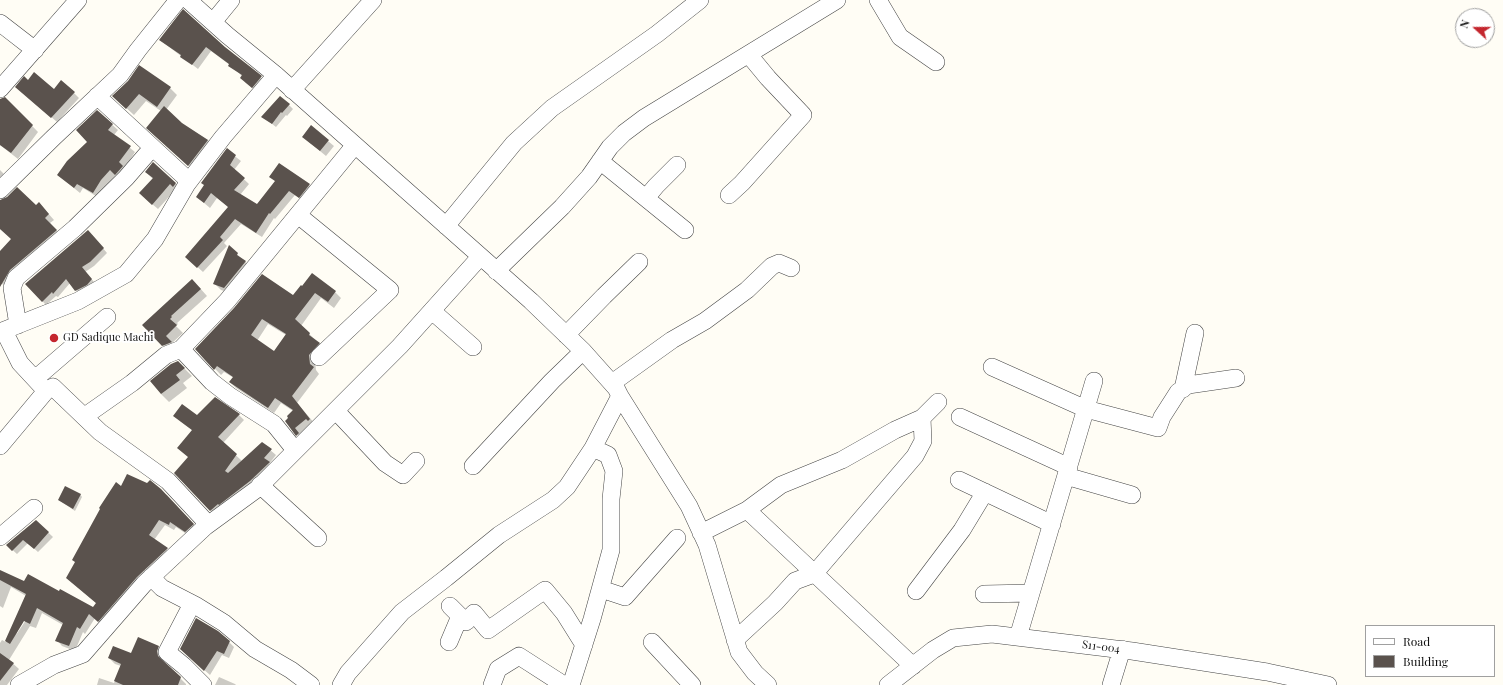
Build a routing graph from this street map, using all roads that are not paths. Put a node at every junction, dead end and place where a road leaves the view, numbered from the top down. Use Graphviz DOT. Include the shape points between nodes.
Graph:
graph roads {
  1 [pos="78,0"];
  2 [pos="178,0"];
  3 [pos="188,0"];
  4 [pos="231,0"];
  5 [pos="374,0"];
  6 [pos="700,0"];
  7 [pos="837,0"];
  8 [pos="878,0"];
  9 [pos="213,22"];
  10 [pos="0,23"];
  11 [pos="35,50"];
  12 [pos="750,55"];
  13 [pos="936,62"];
  14 [pos="276,75"];
  15 [pos="0,89"];
  16 [pos="292,90"];
  17 [pos="97,96"];
  18 [pos="355,146"];
  19 [pos="152,148"];
  20 [pos="600,161"];
  21 [pos="677,165"];
  22 [pos="189,181"];
  23 [pos="0,190"];
  24 [pos="729,195"];
  25 [pos="646,198"];
  26 [pos="298,215"];
  27 [pos="446,226"];
  28 [pos="685,230"];
  29 [pos="480,257"];
  30 [pos="639,262"];
  31 [pos="791,268"];
  32 [pos="496,271"];
  33 [pos="432,311"];
  34 [pos="107,317"];
  35 [pos="7,329"];
  36 [pos="1195,333"];
  37 [pos="566,335"];
  38 [pos="473,347"];
  39 [pos="181,349"];
  40 [pos="583,350"];
  41 [pos="319,357"];
  42 [pos="992,367"];
  43 [pos="1236,378"];
  44 [pos="1094,381"];
  45 [pos="41,385"];
  46 [pos="1183,389"];
  47 [pos="616,390"];
  48 [pos="938,402"];
  49 [pos="1086,409"];
  50 [pos="336,411"];
  51 [pos="85,416"];
  52 [pos="960,417"];
  53 [pos="922,418"];
  54 [pos="0,446"];
  55 [pos="593,448"];
  56 [pos="295,450"];
  57 [pos="416,461"];
  58 [pos="474,466"];
  59 [pos="1067,472"];
  60 [pos="959,480"];
  61 [pos="260,485"];
  62 [pos="985,492"];
  63 [pos="1132,495"];
  64 [pos="34,508"];
  65 [pos="746,510"];
  66 [pos="208,524"];
  67 [pos="1052,524"];
  68 [pos="701,533"];
  69 [pos="0,538"];
  70 [pos="318,538"];
  71 [pos="677,538"];
  72 [pos="814,574"];
  73 [pos="151,577"];
  74 [pos="601,589"];
  75 [pos="916,591"];
  76 [pos="1031,593"];
  77 [pos="984,594"];
  78 [pos="192,604"];
  79 [pos="1018,637"];
  80 [pos="735,640"];
  81 [pos="449,642"];
  82 [pos="652,642"];
  83 [pos="584,645"];
  84 [pos="1122,649"];
  85 [pos="912,666"];
  86 [pos="1278,680"];
  87 [pos="1319,684"];
  88 [pos="18,685"];
  89 [pos="203,685"];
  90 [pos="311,685"];
  91 [pos="341,685"];
  92 [pos="492,685"];
  93 [pos="564,685"];
  94 [pos="571,685"];
  95 [pos="692,685"];
  96 [pos="768,685"];
  97 [pos="888,685"];
  98 [pos="1111,685"];
  1 -- 11 [label="street"];
  2 -- 17 [label="street" via="120,75"];
  3 -- 9 [label="street"];
  4 -- 9 [label="street"];
  5 -- 16 [label="street"];
  6 -- 27 [label="street" via="657,34 552,108 514,143"];
  7 -- 12 [label="street"];
  8 -- 13 [label="street" via="900,37"];
  9 -- 14 [label="street"];
  10 -- 11 [label="street"];
  11 -- 15 [label="street"];
  12 -- 20 [label="street" via="644,118 624,133"];
  12 -- 24 [label="street" via="803,115"];
  14 -- 16 [label="street"];
  14 -- 22 [label="street"];
  16 -- 18 [label="street"];
  17 -- 19 [label="street"];
  17 -- 23 [label="street"];
  18 -- 26 [label="street"];
  18 -- 27 [label="street"];
  19 -- 22 [label="street"];
  19 -- 35 [label="street" via="126,178 75,228 16,278 12,288"];
  20 -- 25 [label="street"];
  20 -- 32 [label="street" via="562,207"];
  21 -- 25 [label="street"];
  22 -- 35 [label="street" via="155,239 126,274 78,301"];
  25 -- 28 [label="street"];
  26 -- 39 [label="street" via="227,301"];
  26 -- 41 [label="street" via="390,290"];
  27 -- 29 [label="street"];
  29 -- 32 [label="street"];
  29 -- 33 [label="street"];
  30 -- 37 [label="street"];
  31 -- 47 [label="street" via="779,263 772,266 747,290 705,321 672,340"];
  32 -- 37 [label="street"];
  33 -- 38 [label="street"];
  33 -- 50 [label="street"];
  34 -- 45 [label="street"];
  35 -- 45 [label="street" via="20,363"];
  36 -- 46 [label="street"];
  37 -- 40 [label="street"];
  39 -- 51 [label="street" via="166,355"];
  39 -- 56 [label="street" via="212,382 274,424"];
  40 -- 47 [label="street"];
  40 -- 58 [label="street"];
  42 -- 49 [label="street"];
  43 -- 46 [label="street" via="1188,385"];
  44 -- 49 [label="street"];
  45 -- 51 [label="street" via="53,387"];
  45 -- 54 [label="street"];
  46 -- 49 [label="street" via="1178,392 1158,428"];
  47 -- 55 [label="street"];
  47 -- 68 [label="street" via="689,506"];
  48 -- 53 [label="street"];
  49 -- 59 [label="street"];
  50 -- 56 [label="street"];
  50 -- 57 [label="street" via="385,463 402,475"];
  51 -- 66 [label="street" via="100,432 168,481"];
  52 -- 59 [label="street"];
  53 -- 65 [label="street" via="842,460 781,485"];
  53 -- 72 [label="street" via="923,440 915,456"];
  55 -- 74 [label="street" via="608,454 614,471 611,550"];
  55 -- 91 [label="street" via="566,487 553,500 499,535 402,612 348,673"];
  56 -- 61 [label="street"];
  59 -- 63 [label="street"];
  59 -- 67 [label="street"];
  60 -- 62 [label="street"];
  61 -- 66 [label="street"];
  61 -- 70 [label="street"];
  62 -- 67 [label="street"];
  62 -- 75 [label="street" via="962,530"];
  64 -- 69 [label="street"];
  65 -- 68 [label="street"];
  65 -- 72 [label="street"];
  66 -- 73 [label="street"];
  67 -- 76 [label="street"];
  68 -- 80 [label="street" via="707,545"];
  71 -- 74 [label="street" via="625,598"];
  72 -- 80 [label="street" via="795,581"];
  72 -- 85 [label="street"];
  73 -- 78 [label="street" via="162,588"];
  73 -- 88 [label="street" via="83,654 54,665"];
  74 -- 83 [label="street"];
  76 -- 77 [label="street"];
  76 -- 79 [label="street"];
  78 -- 89 [label="street" via="167,652"];
  78 -- 90 [label="street" via="224,623 255,649"];
  79 -- 84 [label="street, S11-004"];
  79 -- 85 [label="street, S11-004" via="992,634 953,638"];
  80 -- 96 [label="street" via="739,652"];
  81 -- 83 [label="street" via="455,611 466,622 474,613 488,630 545,590 564,613"];
  82 -- 95 [label="street"];
  83 -- 94 [label="street"];
  84 -- 86 [label="street, S11-004"];
  84 -- 98 [label="street"];
  85 -- 97 [label="street, S11-004"];
  86 -- 87 [label="street, S11-004"];
  92 -- 93 [label="street" via="498,669 519,656"];
}
